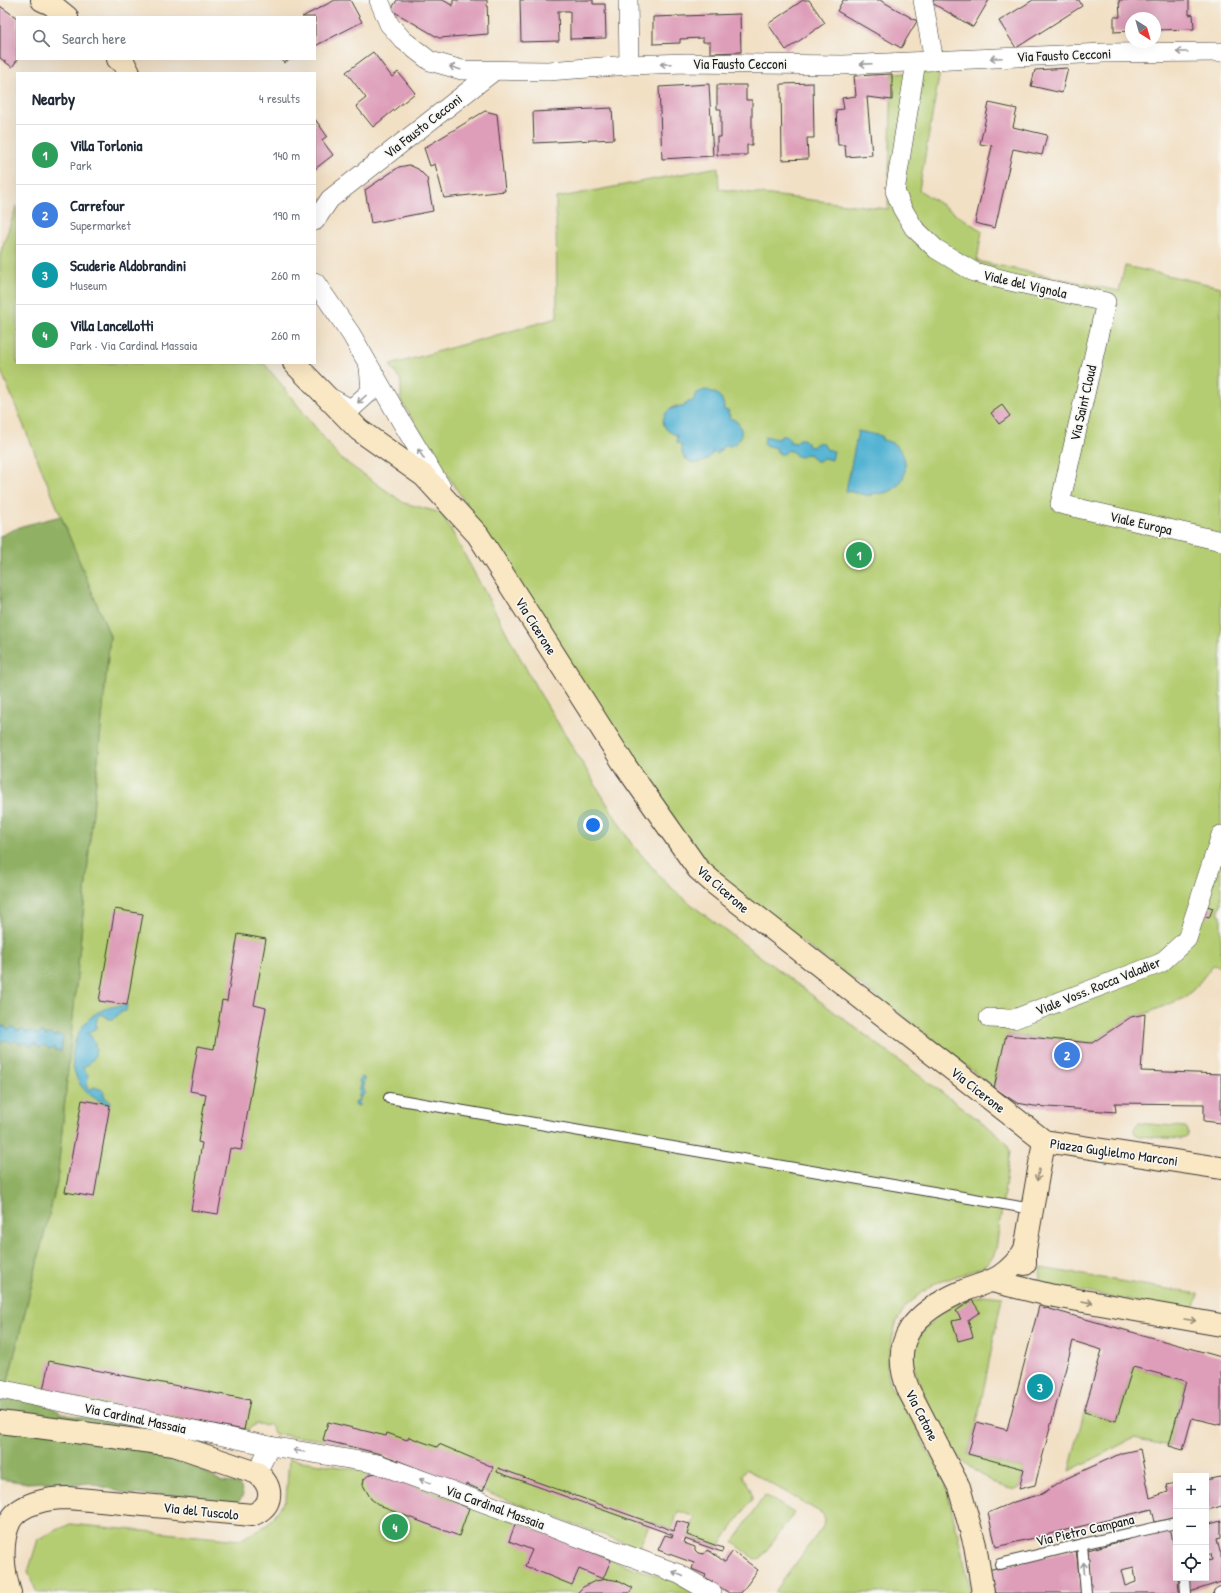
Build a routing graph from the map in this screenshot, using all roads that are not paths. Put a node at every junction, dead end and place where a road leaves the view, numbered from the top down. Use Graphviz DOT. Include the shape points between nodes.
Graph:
graph roads {
  1 [pos="42,0"];
  2 [pos="378,0"];
  3 [pos="628,0"];
  4 [pos="923,0"];
  5 [pos="66,16"];
  6 [pos="1221,52"];
  7 [pos="120,60"];
  8 [pos="925,62"];
  9 [pos="629,65"];
  10 [pos="494,71"];
  11 [pos="128,72"];
  12 [pos="316,220"];
  13 [pos="316,283"];
  14 [pos="1106,302"];
  15 [pos="295,364"];
  16 [pos="369,364"];
  17 [pos="324,394"];
  18 [pos="1060,504"];
  19 [pos="456,511"];
  20 [pos="1221,541"];
  21 [pos="1221,835"];
  22 [pos="989,1018"];
  23 [pos="389,1098"];
  24 [pos="1044,1141"];
  25 [pos="1221,1168"];
  26 [pos="1032,1210"];
  27 [pos="1025,1250"];
  28 [pos="992,1281"];
  29 [pos="1049,1295"];
  30 [pos="1221,1325"];
  31 [pos="0,1389"];
  32 [pos="0,1422"];
  33 [pos="270,1446"];
  34 [pos="257,1474"];
  35 [pos="1173,1525"];
  36 [pos="1082,1544"];
  37 [pos="1000,1564"];
  38 [pos="1185,1581"];
  39 [pos="10,1593"];
  40 [pos="712,1593"];
  41 [pos="983,1593"];
  42 [pos="1086,1593"];
  43 [pos="1186,1593"];
  1 -- 5 [label="main road"];
  10 -- 2 [label="street, one-way" via="462,70 430,61 403,40 388,24"];
  3 -- 9 [label="street"];
  4 -- 8 [label="street, Viale del Vignola"];
  6 -- 8 [label="street, Via Fausto Cecconi, one-way" via="1104,53"];
  7 -- 11 [label="main road"];
  8 -- 9 [label="street, Via Fausto Cecconi, one-way" via="843,65"];
  8 -- 14 [label="street, Viale del Vignola" via="895,191 914,228 936,249 974,272"];
  9 -- 10 [label="street, Via Fausto Cecconi" via="548,71"];
  10 -- 12 [label="street, Via Fausto Cecconi" via="330,199"];
  13 -- 16 [label="street"];
  14 -- 18 [label="street, Via Saint Cloud"];
  15 -- 17 [label="main road, Via Cicerone"];
  16 -- 17 [label="street, one-way" via="371,392 351,409"];
  19 -- 16 [label="street, one-way"];
  17 -- 19 [label="main road, Via Cicerone" via="358,430 424,476"];
  18 -- 20 [label="street, Viale Europa"];
  19 -- 24 [label="main road, Via Cicerone" via="478,535 626,767 698,869"];
  21 -- 22 [label="street, Viale Voss. Rocca Valadier" via="1187,939 1162,963 1014,1019"];
  23 -- 26 [label="lane"];
  24 -- 25 [label="main road, Piazza Guglielmo Marconi"];
  24 -- 26 [label="main road, Piazza Guglielmo Marconi, one-way"];
  26 -- 27 [label="main road, Piazza Guglielmo Marconi"];
  27 -- 28 [label="main road, Piazza Guglielmo Marconi" via="1011,1268"];
  27 -- 29 [label="main road, Piazza Guglielmo Marconi" via="1024,1264 1027,1275 1035,1285"];
  28 -- 29 [label="main road, Piazza Guglielmo Marconi"];
  28 -- 41 [label="main road, Via Catone" via="954,1295 917,1320 905,1337 901,1359 911,1395 958,1487 975,1545"];
  29 -- 30 [label="main road, Piazza Guglielmo Marconi, one-way"];
  31 -- 33 [label="street, Via Cardinal Massaia"];
  32 -- 34 [label="main road" via="174,1445"];
  33 -- 34 [label="street"];
  40 -- 33 [label="street, Via Cardinal Massaia, one-way" via="679,1574 378,1464"];
  34 -- 39 [label="main road, Via del Tuscolo" via="265,1480 269,1500 263,1509 252,1515 68,1498 52,1498 20,1510 10,1520 3,1540 5,1579"];
  35 -- 36 [label="lane, Via Pietro Campana"];
  36 -- 37 [label="lane, Via Pietro Campana"];
  42 -- 36 [label="lane, one-way"];
  38 -- 43 [label="lane"];
}
